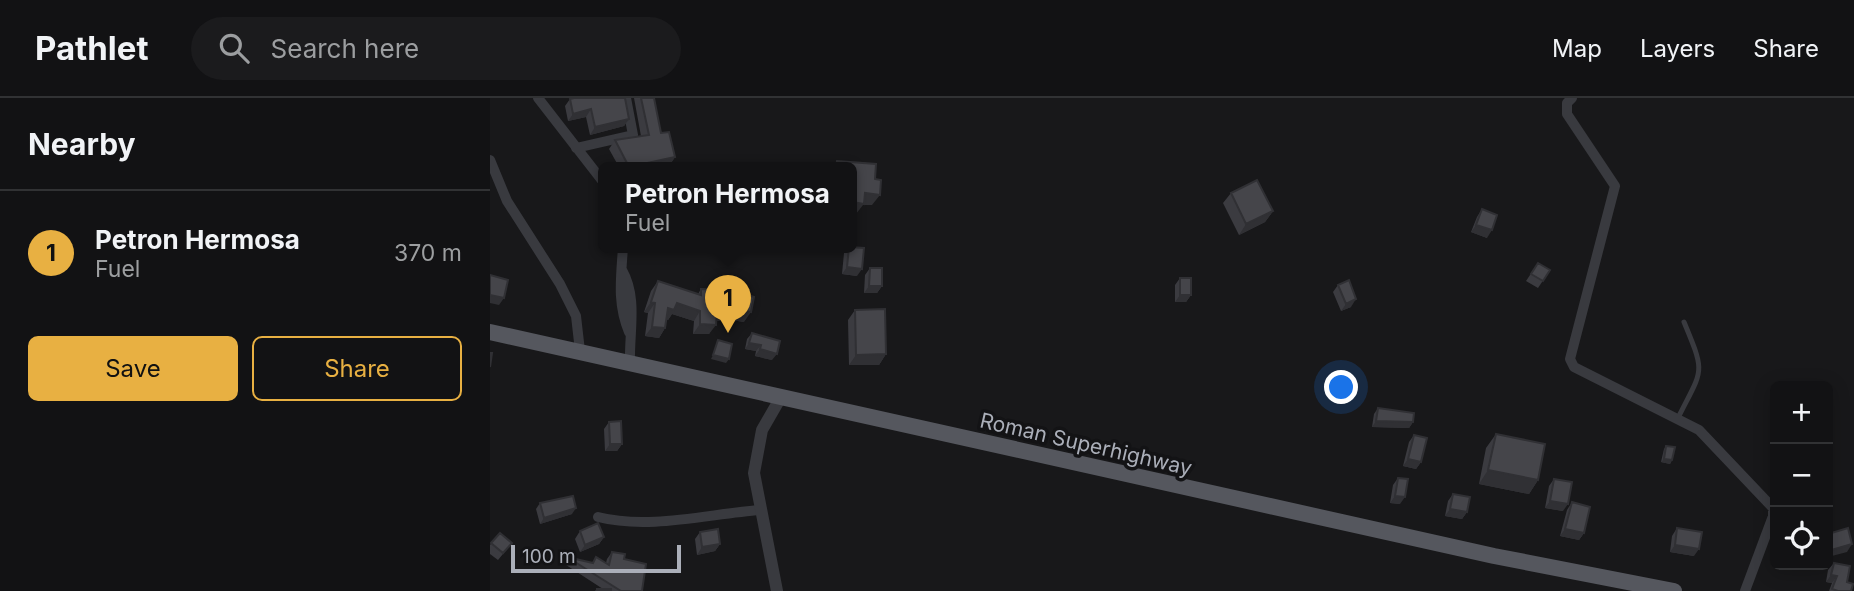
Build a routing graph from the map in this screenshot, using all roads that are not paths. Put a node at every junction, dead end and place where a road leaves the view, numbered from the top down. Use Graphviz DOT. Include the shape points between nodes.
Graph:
graph roads {
  1 [pos="540,98"];
  2 [pos="626,98"];
  3 [pos="1572,98"];
  4 [pos="576,148"];
  5 [pos="490,160"];
  6 [pos="598,176"];
  7 [pos="623,253"];
  8 [pos="1684,322"];
  9 [pos="490,332"];
  10 [pos="580,351"];
  11 [pos="630,363"];
  12 [pos="781,397"];
  13 [pos="1678,418"];
  14 [pos="760,510"];
  15 [pos="598,517"];
  16 [pos="777,591"];
  17 [pos="1674,591"];
  18 [pos="1745,591"];
  1 -- 4 [label="street"];
  2 -- 4 [label="street" via="634,135"];
  3 -- 13 [label="street" via="1567,114 1615,186 1570,359 1574,367"];
  4 -- 6 [label="street"];
  5 -- 10 [label="street" via="506,201 576,316"];
  7 -- 11 [label="street" via="619,287"];
  8 -- 13 [label="lane" via="1701,363"];
  9 -- 10 [label="main road, Roman Superhighway"];
  10 -- 11 [label="main road, Roman Superhighway"];
  11 -- 12 [label="main road, Roman Superhighway"];
  12 -- 14 [label="street" via="757,446 754,473"];
  12 -- 17 [label="main road, Roman Superhighway"];
  13 -- 18 [label="street" via="1699,430 1773,508"];
  14 -- 15 [label="street" via="662,522 627,523"];
  14 -- 16 [label="street"];
}
